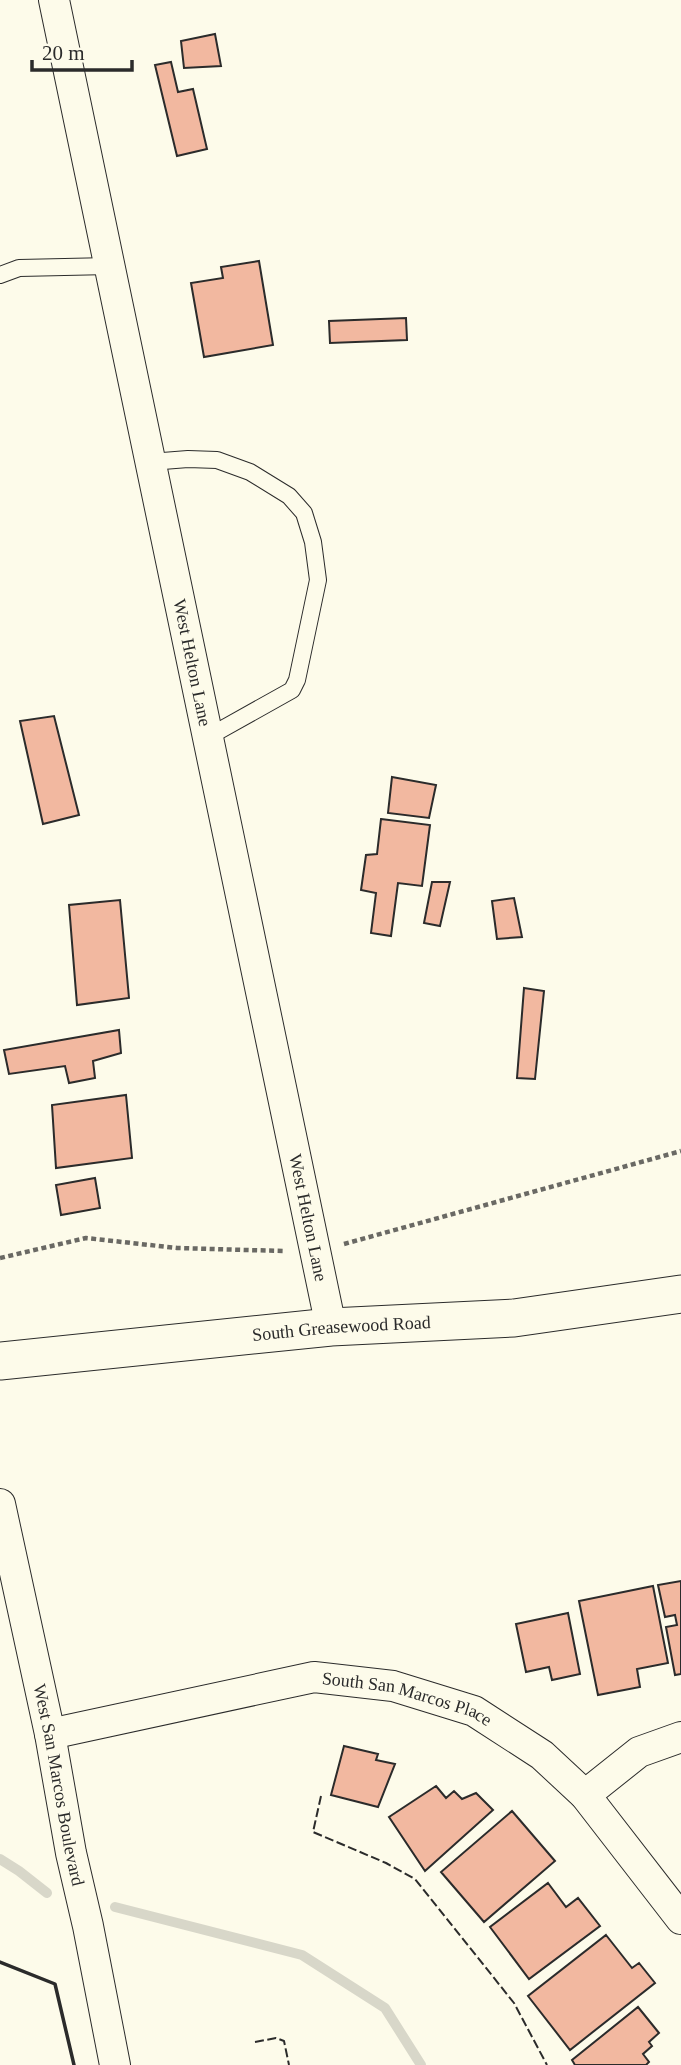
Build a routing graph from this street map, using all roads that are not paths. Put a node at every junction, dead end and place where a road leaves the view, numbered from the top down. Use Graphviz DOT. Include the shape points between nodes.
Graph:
graph roads {
  1 [pos="54,0"];
  2 [pos="110,266"];
  3 [pos="0,275"];
  4 [pos="150,462"];
  5 [pos="208,737"];
  6 [pos="681,1294"];
  7 [pos="331,1327"];
  8 [pos="0,1361"];
  9 [pos="0,1504"];
  10 [pos="50,1734"];
  11 [pos="681,1737"];
  12 [pos="585,1796"];
  13 [pos="681,1919"];
  14 [pos="115,2065"];
  1 -- 2 [label="street, West Helton Lane"];
  2 -- 3 [label="lane" via="19,268"];
  2 -- 4 [label="street, West Helton Lane"];
  4 -- 5 [label="street, West Helton Lane"];
  4 -- 5 [label="lane" via="217,460 250,472 289,496 304,513 313,542 317,580 292,690"];
  5 -- 7 [label="street, West Helton Lane"];
  6 -- 7 [label="street, South Greasewood Road" via="514,1318"];
  7 -- 8 [label="street, South Greasewood Road"];
  9 -- 10 [label="street, West San Marcos Boulevard"];
  10 -- 12 [label="street, South San Marcos Place" via="314,1677 393,1686 474,1711 542,1755"];
  10 -- 14 [label="street, West San Marcos Boulevard"];
  11 -- 12 [label="street" via="639,1752"];
  12 -- 13 [label="street, South San Marcos Place"];
}
